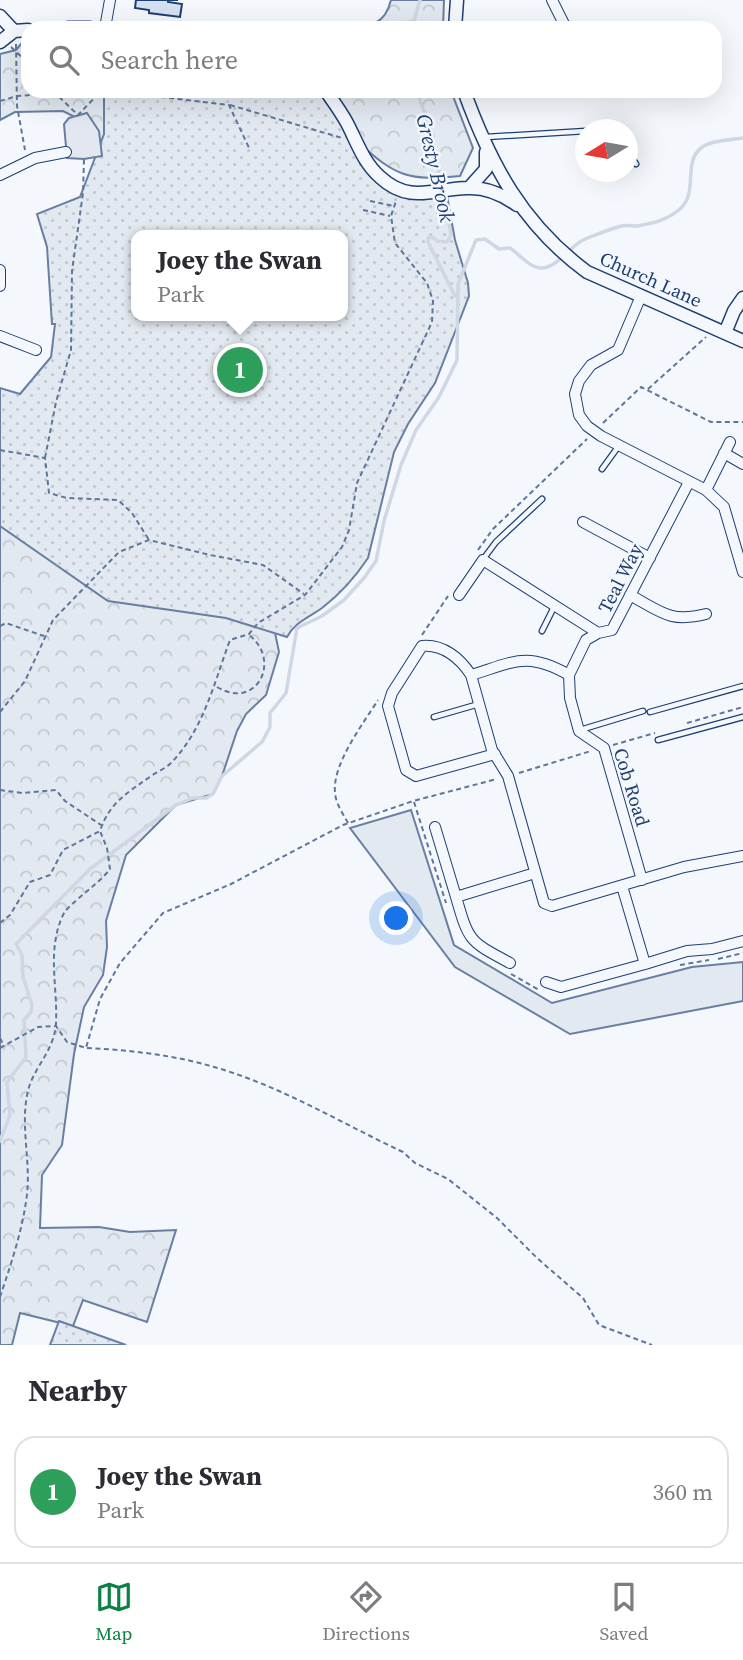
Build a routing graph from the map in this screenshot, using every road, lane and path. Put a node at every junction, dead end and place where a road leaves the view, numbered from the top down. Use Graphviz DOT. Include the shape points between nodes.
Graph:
graph roads {
  1 [pos="110,0"];
  2 [pos="457,0"];
  3 [pos="552,0"];
  4 [pos="0,16"];
  5 [pos="106,21"];
  6 [pos="456,21"];
  7 [pos="562,21"];
  8 [pos="21,30"];
  9 [pos="14,31"];
  10 [pos="1,41"];
  11 [pos="16,50"];
  12 [pos="21,55"];
  13 [pos="18,96"];
  14 [pos="21,96"];
  15 [pos="60,98"];
  16 [pos="95,98"];
  17 [pos="170,98"];
  18 [pos="331,98"];
  19 [pos="467,98"];
  20 [pos="0,101"];
  21 [pos="229,105"];
  22 [pos="575,132"];
  23 [pos="355,142"];
  24 [pos="484,143"];
  25 [pos="250,150"];
  26 [pos="66,152"];
  27 [pos="84,159"];
  28 [pos="27,161"];
  29 [pos="0,175"];
  30 [pos="469,188"];
  31 [pos="398,190"];
  32 [pos="370,201"];
  33 [pos="395,206"];
  34 [pos="523,209"];
  35 [pos="363,210"];
  36 [pos="391,216"];
  37 [pos="0,270"];
  38 [pos="0,286"];
  39 [pos="641,296"];
  40 [pos="743,298"];
  41 [pos="720,331"];
  42 [pos="0,336"];
  43 [pos="743,341"];
  44 [pos="36,350"];
  45 [pos="647,389"];
  46 [pos="730,442"];
  47 [pos="619,445"];
  48 [pos="0,450"];
  49 [pos="724,453"];
  50 [pos="45,458"];
  51 [pos="743,464"];
  52 [pos="602,469"];
  53 [pos="689,482"];
  54 [pos="706,490"];
  55 [pos="542,499"];
  56 [pos="583,522"];
  57 [pos="149,540"];
  58 [pos="650,558"];
  59 [pos="483,560"];
  60 [pos="743,572"];
  61 [pos="305,595"];
  62 [pos="460,595"];
  63 [pos="630,595"];
  64 [pos="555,606"];
  65 [pos="706,614"];
  66 [pos="0,626"];
  67 [pos="542,631"];
  68 [pos="598,633"];
  69 [pos="249,634"];
  70 [pos="45,636"];
  71 [pos="471,675"];
  72 [pos="569,675"];
  73 [pos="743,686"];
  74 [pos="216,687"];
  75 [pos="479,704"];
  76 [pos="743,707"];
  77 [pos="643,711"];
  78 [pos="0,712"];
  79 [pos="650,712"];
  80 [pos="434,717"];
  81 [pos="743,717"];
  82 [pos="680,726"];
  83 [pos="579,731"];
  84 [pos="654,733"];
  85 [pos="658,740"];
  86 [pos="604,748"];
  87 [pos="495,754"];
  88 [pos="508,776"];
  89 [pos="0,790"];
  90 [pos="413,801"];
  91 [pos="102,825"];
  92 [pos="435,827"];
  93 [pos="100,831"];
  94 [pos="743,856"];
  95 [pos="535,873"];
  96 [pos="642,880"];
  97 [pos="622,886"];
  98 [pos="456,897"];
  99 [pos="448,908"];
  100 [pos="0,923"];
  101 [pos="743,941"];
  102 [pos="743,953"];
  103 [pos="645,964"];
  104 [pos="677,965"];
  105 [pos="508,967"];
  106 [pos="546,982"];
  107 [pos="548,995"];
  108 [pos="56,1026"];
  109 [pos="0,1038"];
  110 [pos="4,1045"];
  111 [pos="0,1048"];
  112 [pos="86,1048"];
  113 [pos="0,1297"];
  114 [pos="652,1345"];
  1 -- 5 [label="street"];
  2 -- 6 [label="street"];
  3 -- 7 [label="street"];
  4 -- 9 [label="street"];
  8 -- 9 [label="street"];
  9 -- 10 [label="street"];
  9 -- 11 [label="path"];
  10 -- 11 [label="path"];
  11 -- 12 [label="path"];
  11 -- 13 [label="path"];
  13 -- 14 [label="path"];
  13 -- 20 [label="path"];
  13 -- 28 [label="path"];
  15 -- 16 [label="path" via="78,116"];
  17 -- 21 [label="path"];
  18 -- 23 [label="street"];
  19 -- 24 [label="street"];
  21 -- 23 [label="path"];
  21 -- 25 [label="path"];
  22 -- 24 [label="lane"];
  23 -- 31 [label="street" via="381,178"];
  24 -- 30 [label="street" via="486,169"];
  24 -- 34 [label="street"];
  26 -- 28 [label="street"];
  27 -- 50 [label="path" via="72,271 71,350"];
  28 -- 29 [label="street"];
  30 -- 31 [label="street" via="413,194"];
  30 -- 34 [label="street" via="499,194"];
  31 -- 33 [label="path"];
  32 -- 33 [label="path"];
  33 -- 36 [label="path"];
  34 -- 39 [label="street, Church Lane" via="587,272"];
  35 -- 36 [label="path"];
  36 -- 61 [label="path" via="395,243 427,283 433,301 432,322 357,483 342,547"];
  37 -- 38 [label="street"];
  39 -- 41 [label="street, Church Lane"];
  39 -- 47 [label="street" via="623,344 590,365 575,394 579,415 587,426"];
  40 -- 41 [label="street"];
  41 -- 43 [label="street, Church Lane"];
  41 -- 45 [label="path"];
  42 -- 44 [label="street"];
  46 -- 49 [label="street"];
  47 -- 52 [label="lane"];
  47 -- 53 [label="street"];
  48 -- 50 [label="path"];
  49 -- 51 [label="street"];
  49 -- 54 [label="street"];
  50 -- 57 [label="path" via="49,492 67,498 118,500"];
  53 -- 54 [label="street"];
  53 -- 58 [label="street, Teal Way"];
  54 -- 60 [label="street" via="724,507"];
  55 -- 59 [label="lane"];
  56 -- 58 [label="street"];
  57 -- 61 [label="path" via="263,565"];
  57 -- 70 [label="path" via="118,552 53,620"];
  58 -- 63 [label="street, Teal Way"];
  59 -- 62 [label="street"];
  59 -- 64 [label="street"];
  61 -- 69 [label="path" via="258,622"];
  63 -- 65 [label="street" via="680,619"];
  63 -- 68 [label="street, Teal Way" via="612,630"];
  64 -- 67 [label="lane"];
  64 -- 68 [label="street"];
  66 -- 70 [label="path"];
  68 -- 72 [label="street, Teal Way" via="586,640"];
  69 -- 74 [label="path" via="230,640"];
  69 -- 74 [label="path" via="260,643 265,661 259,684 247,693"];
  70 -- 78 [label="path" via="25,681"];
  71 -- 72 [label="street" via="530,659"];
  71 -- 75 [label="street"];
  71 -- 87 [label="street" via="461,660 434,645 422,646 388,706 406,770 416,776"];
  72 -- 83 [label="street"];
  73 -- 79 [label="lane"];
  74 -- 91 [label="path" via="196,729 171,763 125,794 105,813"];
  75 -- 80 [label="lane"];
  75 -- 87 [label="street"];
  76 -- 82 [label="path"];
  77 -- 83 [label="lane"];
  81 -- 85 [label="lane"];
  83 -- 86 [label="street, Cob Road"];
  84 -- 86 [label="path"];
  86 -- 88 [label="path"];
  86 -- 96 [label="street, Cob Road"];
  87 -- 88 [label="street"];
  88 -- 90 [label="path"];
  88 -- 95 [label="street"];
  89 -- 91 [label="path" via="56,790"];
  90 -- 99 [label="path"];
  90 -- 112 [label="path" via="343,825 231,884 163,913 120,963 100,999"];
  91 -- 93 [label="path"];
  92 -- 98 [label="street"];
  93 -- 100 [label="path" via="63,850 50,875 30,883"];
  93 -- 108 [label="path" via="110,869 65,912 52,954"];
  94 -- 96 [label="street"];
  95 -- 97 [label="street" via="544,903 552,906"];
  95 -- 98 [label="street"];
  96 -- 97 [label="street"];
  97 -- 103 [label="street"];
  98 -- 105 [label="street" via="466,932"];
  101 -- 103 [label="street"];
  102 -- 104 [label="path"];
  103 -- 106 [label="street" via="561,987"];
  105 -- 107 [label="path"];
  108 -- 110 [label="path" via="38,1027"];
  108 -- 112 [label="path" via="67,1042"];
  108 -- 113 [label="path" via="47,1056 29,1086 27,1192"];
  109 -- 110 [label="path"];
  110 -- 111 [label="path"];
  112 -- 114 [label="path" via="213,1066 311,1105 403,1152 448,1179 497,1218 583,1298 599,1325"];
}
